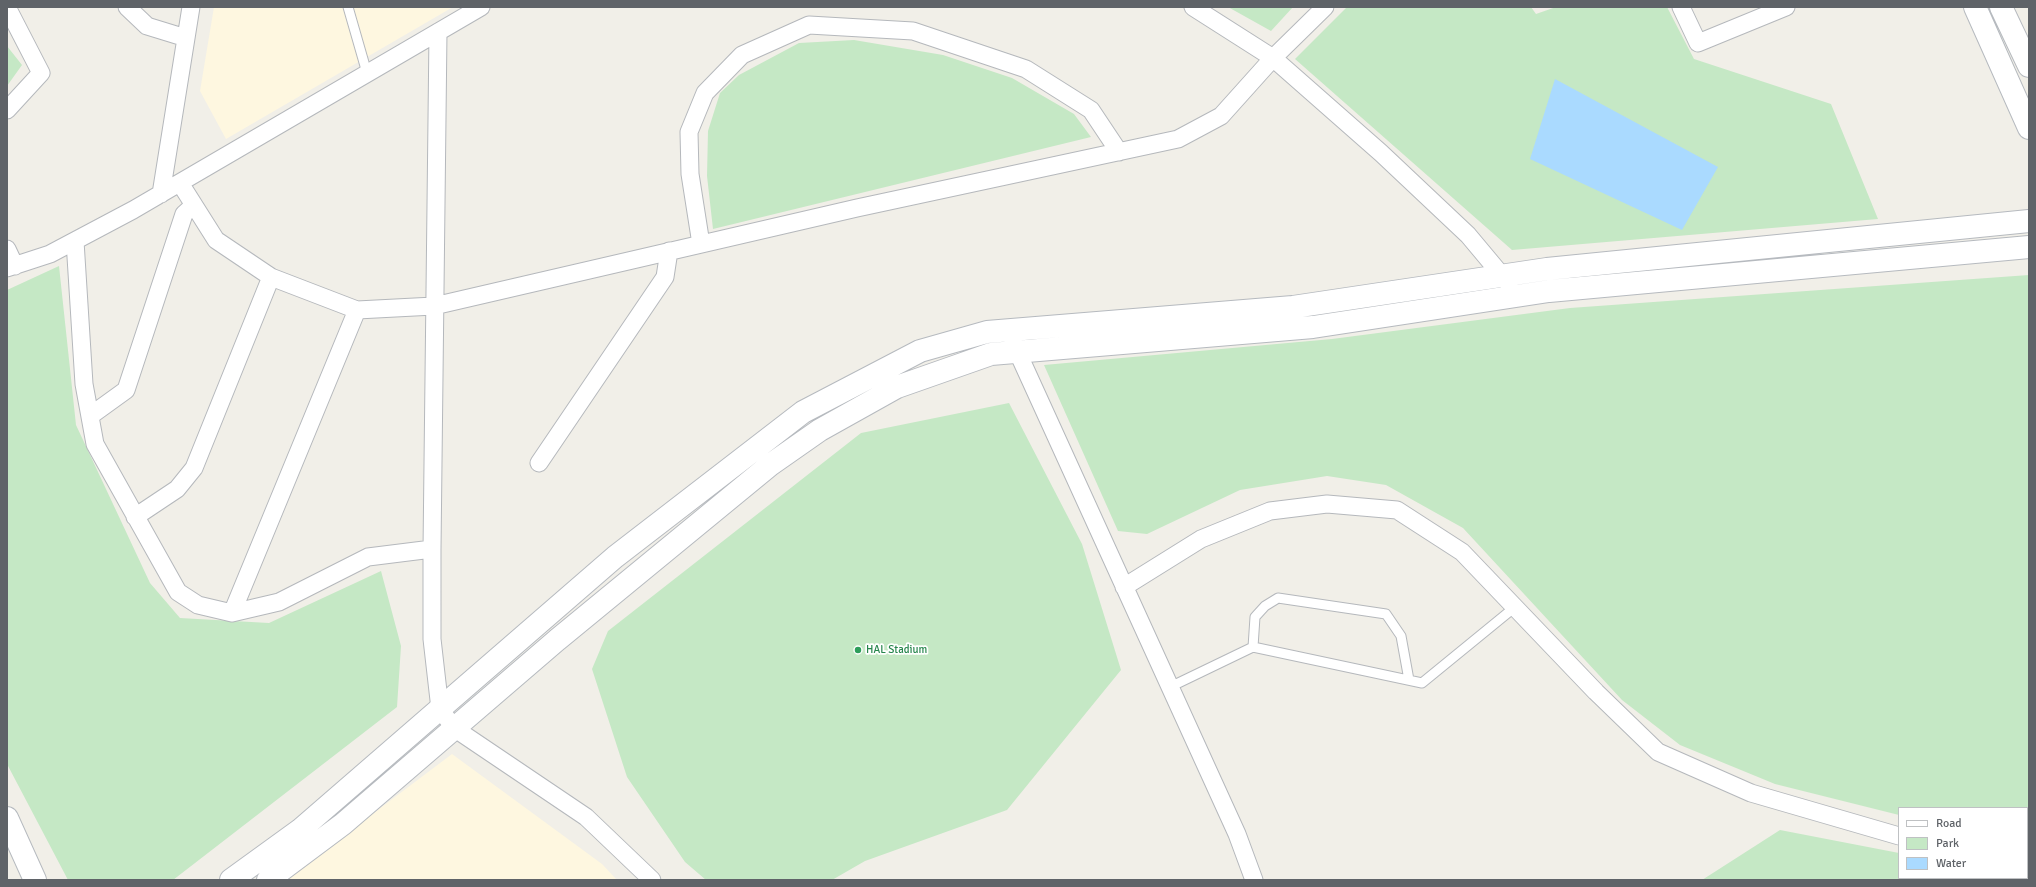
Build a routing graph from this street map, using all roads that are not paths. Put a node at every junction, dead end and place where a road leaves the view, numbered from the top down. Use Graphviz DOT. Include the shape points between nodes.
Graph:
graph roads {
  1 [pos="7,7"];
  2 [pos="127,7"];
  3 [pos="191,7"];
  4 [pos="348,7"];
  5 [pos="481,7"];
  6 [pos="1193,7"];
  7 [pos="1326,7"];
  8 [pos="1681,7"];
  9 [pos="1786,7"];
  10 [pos="1975,7"];
  11 [pos="2001,7"];
  12 [pos="438,32"];
  13 [pos="186,38"];
  14 [pos="1273,58"];
  15 [pos="2029,66"];
  16 [pos="367,73"];
  17 [pos="7,110"];
  18 [pos="2029,128"];
  19 [pos="1119,152"];
  20 [pos="180,183"];
  21 [pos="161,194"];
  22 [pos="194,205"];
  23 [pos="2029,221"];
  24 [pos="75,241"];
  25 [pos="701,244"];
  26 [pos="2029,247"];
  27 [pos="7,249"];
  28 [pos="670,251"];
  29 [pos="11,267"];
  30 [pos="1503,275"];
  31 [pos="271,277"];
  32 [pos="1516,296"];
  33 [pos="434,306"];
  34 [pos="357,310"];
  35 [pos="1008,331"];
  36 [pos="1017,352"];
  37 [pos="90,416"];
  38 [pos="539,463"];
  39 [pos="135,517"];
  40 [pos="432,549"];
  41 [pos="1124,587"];
  42 [pos="1515,607"];
  43 [pos="232,613"];
  44 [pos="1253,647"];
  45 [pos="1409,680"];
  46 [pos="1170,687"];
  47 [pos="440,708"];
  48 [pos="454,728"];
  49 [pos="7,818"];
  50 [pos="1898,836"];
  51 [pos="35,880"];
  52 [pos="231,880"];
  53 [pos="268,880"];
  54 [pos="652,880"];
  55 [pos="1254,880"];
  1 -- 17 [label="street" via="41,73"];
  2 -- 13 [label="street" via="147,26"];
  3 -- 13 [label="street"];
  4 -- 16 [label="lane"];
  5 -- 12 [label="street"];
  6 -- 14 [label="street"];
  7 -- 14 [label="street"];
  8 -- 9 [label="street" via="1698,43"];
  10 -- 18 [label="street"];
  11 -- 15 [label="street"];
  12 -- 16 [label="street"];
  12 -- 33 [label="street"];
  13 -- 21 [label="street"];
  14 -- 19 [label="street" via="1221,116 1178,140"];
  14 -- 30 [label="street" via="1381,153 1468,235"];
  16 -- 20 [label="street"];
  19 -- 25 [label="street" via="864,206"];
  19 -- 25 [label="street" via="1091,110 1026,69 913,30 809,25 742,55 705,93 689,132 690,174"];
  20 -- 21 [label="street"];
  20 -- 22 [label="street"];
  21 -- 24 [label="street"];
  22 -- 31 [label="street" via="216,240"];
  22 -- 37 [label="street" via="184,214 126,390"];
  23 -- 30 [label="street"];
  24 -- 29 [label="street" via="50,254"];
  24 -- 37 [label="street" via="84,384"];
  25 -- 28 [label="street"];
  26 -- 32 [label="street"];
  27 -- 29 [label="street"];
  28 -- 33 [label="street"];
  28 -- 38 [label="street" via="665,277"];
  30 -- 32 [label="street"];
  30 -- 35 [label="street" via="1293,307"];
  31 -- 34 [label="street"];
  31 -- 39 [label="street" via="194,468 177,489"];
  32 -- 36 [label="street" via="1313,327"];
  33 -- 34 [label="street"];
  33 -- 40 [label="street"];
  34 -- 43 [label="street"];
  35 -- 36 [label="street"];
  35 -- 47 [label="street" via="987,332 920,351 803,412 616,558"];
  36 -- 41 [label="street"];
  36 -- 48 [label="street" via="991,354 897,388 820,430 770,465"];
  37 -- 39 [label="street" via="95,444"];
  39 -- 43 [label="street" via="178,592 198,605"];
  40 -- 43 [label="street" via="368,558 279,602"];
  40 -- 47 [label="street" via="432,639"];
  41 -- 42 [label="street" via="1201,539 1270,511 1327,504 1397,510 1462,552"];
  41 -- 46 [label="street"];
  42 -- 45 [label="lane" via="1422,683"];
  42 -- 50 [label="street" via="1596,692 1658,752 1751,793"];
  44 -- 45 [label="lane"];
  44 -- 45 [label="lane" via="1255,617 1265,606 1278,598 1386,614 1401,636"];
  44 -- 46 [label="lane"];
  46 -- 55 [label="street" via="1237,834"];
  47 -- 48 [label="street"];
  47 -- 52 [label="street" via="300,830"];
  48 -- 53 [label="street" via="343,824"];
  48 -- 54 [label="street" via="586,817"];
  49 -- 51 [label="street"];
}
